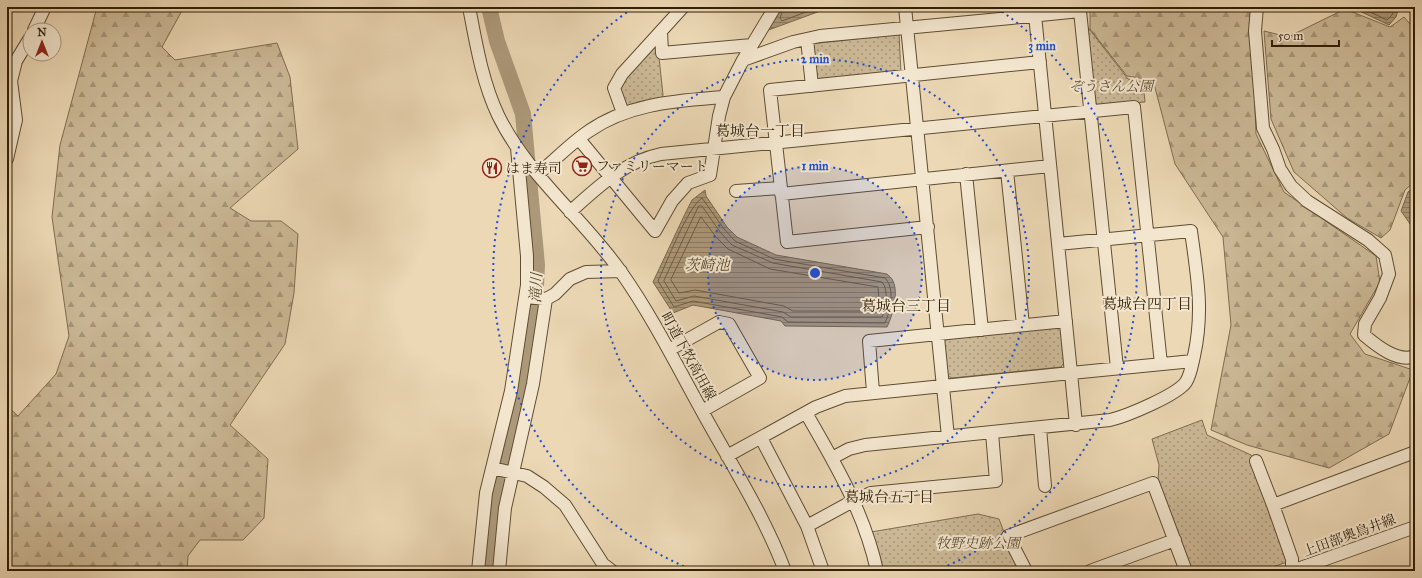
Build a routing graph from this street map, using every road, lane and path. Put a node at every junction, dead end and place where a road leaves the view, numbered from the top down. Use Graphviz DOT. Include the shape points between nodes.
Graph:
graph roads {
  1 [pos="45,7"];
  2 [pos="470,7"];
  3 [pos="683,7"];
  4 [pos="775,7"];
  5 [pos="905,7"];
  6 [pos="1257,7"];
  7 [pos="1010,12"];
  8 [pos="1035,15"];
  9 [pos="38,22"];
  10 [pos="907,28"];
  11 [pos="661,31"];
  12 [pos="806,39"];
  13 [pos="752,45"];
  14 [pos="22,51"];
  15 [pos="743,60"];
  16 [pos="1040,62"];
  17 [pos="912,75"];
  18 [pos="812,86"];
  19 [pos="724,97"];
  20 [pos="1090,110"];
  21 [pos="623,113"];
  22 [pos="1045,115"];
  23 [pos="918,128"];
  24 [pos="579,139"];
  25 [pos="776,142"];
  26 [pos="518,148"];
  27 [pos="713,148"];
  28 [pos="7,159"];
  29 [pos="1050,166"];
  30 [pos="1007,171"];
  31 [pos="538,174"];
  32 [pos="966,174"];
  33 [pos="610,177"];
  34 [pos="923,179"];
  35 [pos="736,191"];
  36 [pos="781,191"];
  37 [pos="570,212"];
  38 [pos="928,227"];
  39 [pos="1148,235"];
  40 [pos="1104,239"];
  41 [pos="1058,244"];
  42 [pos="621,271"];
  43 [pos="526,297"];
  44 [pos="546,299"];
  45 [pos="1066,321"];
  46 [pos="1023,325"];
  47 [pos="982,330"];
  48 [pos="939,335"];
  49 [pos="669,350"];
  50 [pos="1415,356"];
  51 [pos="1193,361"];
  52 [pos="1161,364"];
  53 [pos="1117,368"];
  54 [pos="1071,373"];
  55 [pos="944,386"];
  56 [pos="873,392"];
  57 [pos="702,411"];
  58 [pos="806,413"];
  59 [pos="1076,425"];
  60 [pos="1040,428"];
  61 [pos="992,433"];
  62 [pos="948,437"];
  63 [pos="760,438"];
  64 [pos="1415,452"];
  65 [pos="727,456"];
  66 [pos="832,458"];
  67 [pos="1256,461"];
  68 [pos="492,468"];
  69 [pos="513,472"];
  70 [pos="1045,486"];
  71 [pos="853,501"];
  72 [pos="1273,505"];
  73 [pos="807,526"];
  74 [pos="1415,527"];
  75 [pos="1175,540"];
  76 [pos="478,571"];
  77 [pos="499,571"];
  78 [pos="612,571"];
  79 [pos="785,571"];
  80 [pos="823,571"];
  81 [pos="877,571"];
  82 [pos="1026,571"];
  83 [pos="1090,571"];
  84 [pos="1186,571"];
  85 [pos="1292,571"];
  1 -- 9 [label="street"];
  2 -- 26 [label="street, 町道下牧高田線" via="489,92"];
  3 -- 11 [label="street"];
  4 -- 13 [label="street"];
  5 -- 10 [label="street"];
  6 -- 50 [label="street" via="1255,31 1263,128 1280,169 1291,186 1307,201 1368,240 1385,255 1389,274 1380,298 1365,324 1364,336 1393,355 1410,358"];
  7 -- 8 [label="street"];
  7 -- 10 [label="street"];
  8 -- 16 [label="street"];
  8 -- 20 [label="street" via="1080,11"];
  10 -- 12 [label="street"];
  10 -- 17 [label="street"];
  11 -- 13 [label="street" via="662,53"];
  11 -- 21 [label="street" via="622,74 614,88"];
  12 -- 15 [label="street"];
  12 -- 18 [label="street"];
  13 -- 15 [label="street"];
  14 -- 28 [label="street" via="16,61 11,81 16,120"];
  15 -- 19 [label="street"];
  16 -- 17 [label="street"];
  16 -- 22 [label="street"];
  17 -- 18 [label="street"];
  17 -- 23 [label="street"];
  18 -- 25 [label="street" via="770,90"];
  19 -- 21 [label="street" via="661,103"];
  19 -- 27 [label="street"];
  20 -- 22 [label="street"];
  20 -- 39 [label="street" via="1134,107"];
  20 -- 40 [label="street"];
  21 -- 24 [label="street" via="600,124"];
  22 -- 23 [label="street"];
  22 -- 29 [label="street"];
  23 -- 25 [label="street"];
  23 -- 34 [label="street"];
  24 -- 31 [label="street"];
  24 -- 33 [label="street"];
  25 -- 27 [label="street"];
  25 -- 36 [label="street"];
  26 -- 31 [label="street, 町道下牧高田線"];
  26 -- 43 [label="street" via="527,256"];
  27 -- 33 [label="street" via="648,157 630,164"];
  27 -- 33 [label="street" via="710,175 688,183 672,201 655,231"];
  29 -- 30 [label="street"];
  29 -- 41 [label="street"];
  30 -- 32 [label="street"];
  30 -- 46 [label="street"];
  31 -- 37 [label="street, 町道下牧高田線"];
  32 -- 34 [label="street"];
  32 -- 47 [label="street"];
  33 -- 37 [label="street"];
  34 -- 36 [label="street"];
  34 -- 38 [label="street"];
  35 -- 36 [label="street"];
  36 -- 38 [label="street" via="787,242"];
  37 -- 42 [label="street, 町道下牧高田線"];
  38 -- 48 [label="street"];
  39 -- 40 [label="street"];
  39 -- 51 [label="street" via="1191,231 1200,314"];
  39 -- 52 [label="street"];
  40 -- 41 [label="street"];
  40 -- 53 [label="street"];
  41 -- 45 [label="street"];
  42 -- 44 [label="street" via="596,271 577,275"];
  42 -- 49 [label="street, 町道下牧高田線"];
  43 -- 44 [label="street"];
  43 -- 68 [label="street" via="513,379"];
  44 -- 69 [label="street" via="533,384"];
  45 -- 46 [label="street"];
  45 -- 54 [label="street"];
  46 -- 47 [label="street"];
  47 -- 48 [label="street"];
  48 -- 55 [label="street"];
  48 -- 56 [label="street" via="869,340"];
  49 -- 57 [label="street, 町道下牧高田線"];
  49 -- 57 [label="street" via="719,322 729,324 760,378"];
  51 -- 52 [label="street"];
  51 -- 59 [label="street" via="1186,382 1175,391 1120,418"];
  52 -- 53 [label="street"];
  53 -- 54 [label="street"];
  54 -- 55 [label="street"];
  54 -- 59 [label="street"];
  55 -- 56 [label="street"];
  55 -- 62 [label="street"];
  56 -- 58 [label="street" via="834,399"];
  57 -- 65 [label="street, 町道下牧高田線"];
  58 -- 63 [label="street"];
  58 -- 66 [label="street"];
  59 -- 60 [label="street"];
  60 -- 61 [label="street"];
  60 -- 70 [label="street"];
  61 -- 62 [label="street"];
  61 -- 71 [label="street" via="996,481 871,493"];
  62 -- 66 [label="street" via="857,447"];
  63 -- 65 [label="street"];
  63 -- 73 [label="street"];
  64 -- 72 [label="street"];
  65 -- 79 [label="street, 町道下牧高田線" via="766,526"];
  66 -- 71 [label="street"];
  67 -- 72 [label="street"];
  68 -- 69 [label="street"];
  68 -- 76 [label="street" via="483,514"];
  69 -- 77 [label="street"];
  69 -- 78 [label="street" via="539,483 565,505 603,564"];
  71 -- 73 [label="street"];
  71 -- 81 [label="street" via="866,532"];
  72 -- 85 [label="street" via="1292,558"];
  73 -- 80 [label="street"];
  74 -- 85 [label="street, 上田部奥鳥井線"];
  75 -- 82 [label="street" via="1154,483 1008,536"];
  75 -- 83 [label="street"];
  75 -- 84 [label="street"];
}
